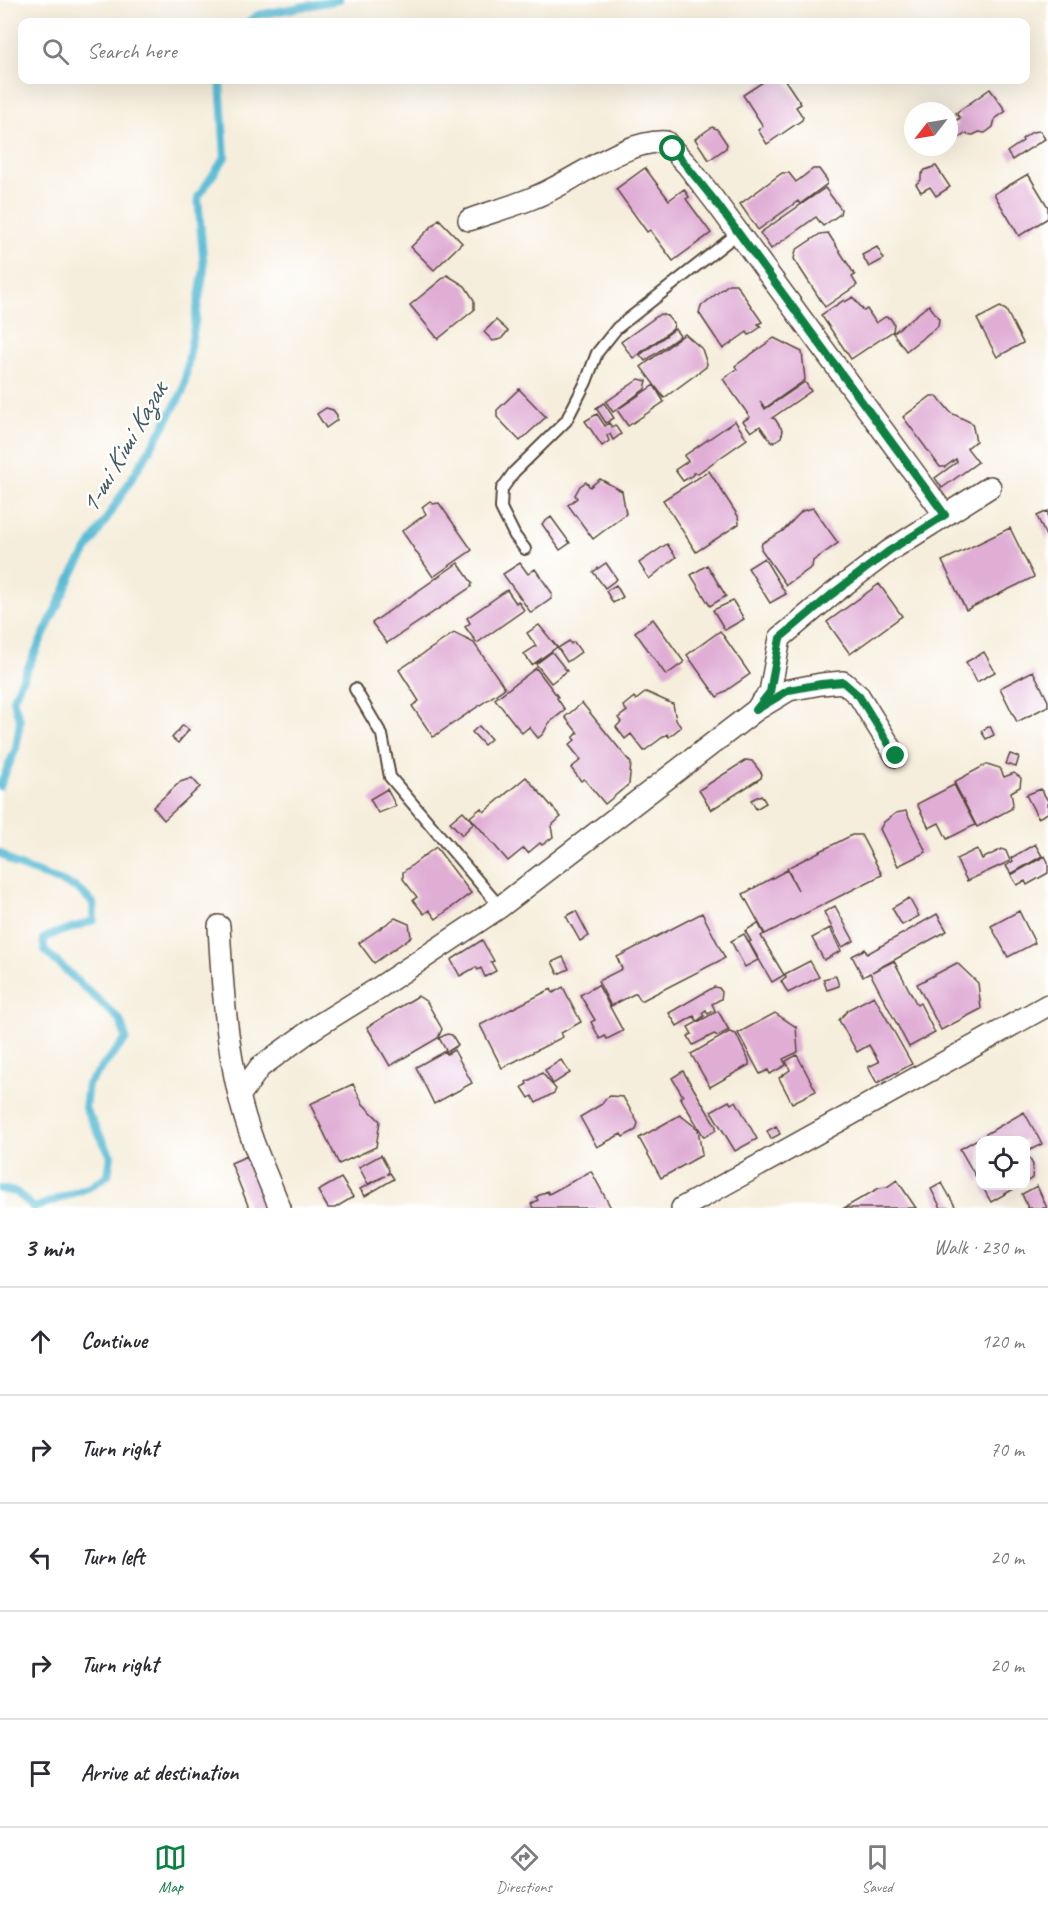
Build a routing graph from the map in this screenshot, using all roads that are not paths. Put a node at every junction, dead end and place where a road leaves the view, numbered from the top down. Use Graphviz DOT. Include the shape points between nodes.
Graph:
graph roads {
  1 [pos="469,220"];
  2 [pos="737,234"];
  3 [pos="990,487"];
  4 [pos="945,515"];
  5 [pos="525,549"];
  6 [pos="356,689"];
  7 [pos="756,710"];
  8 [pos="896,756"];
  9 [pos="500,906"];
  10 [pos="219,926"];
  11 [pos="1048,1005"];
  12 [pos="239,1096"];
  13 [pos="280,1208"];
  14 [pos="682,1208"];
  1 -- 2 [label="street" via="536,197 616,156 655,141 666,142 673,149"];
  2 -- 4 [label="street"];
  2 -- 5 [label="lane" via="617,328 597,353 566,420 502,489 501,507"];
  3 -- 4 [label="street"];
  4 -- 7 [label="street" via="831,595 780,638 770,692"];
  6 -- 9 [label="lane" via="382,735 390,777"];
  7 -- 8 [label="street" via="789,690 843,682 859,696"];
  7 -- 9 [label="street"];
  9 -- 12 [label="street" via="260,1067"];
  10 -- 12 [label="street" via="224,1004"];
  11 -- 14 [label="street"];
  12 -- 13 [label="street" via="253,1144"];
}
